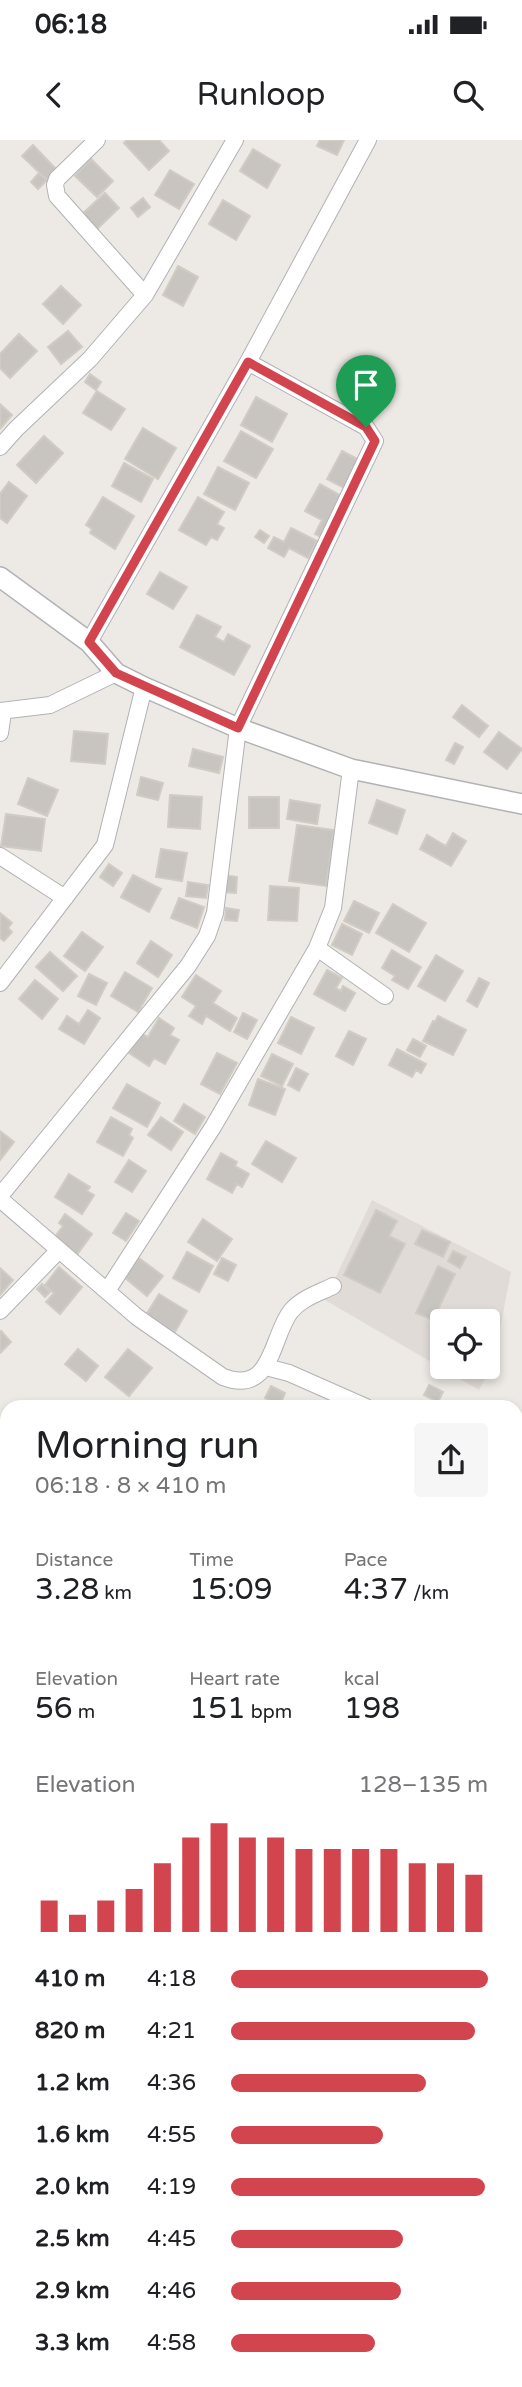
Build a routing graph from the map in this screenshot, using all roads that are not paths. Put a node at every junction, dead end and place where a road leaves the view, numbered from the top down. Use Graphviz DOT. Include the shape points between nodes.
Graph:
graph roads {
  1 [pos="97,140"];
  2 [pos="368,140"];
  3 [pos="234,141"];
  4 [pos="145,295"];
  5 [pos="248,362"];
  6 [pos="0,447"];
  7 [pos="0,577"];
  8 [pos="89,642"];
  9 [pos="116,673"];
  10 [pos="144,687"];
  11 [pos="2,712"];
  12 [pos="238,728"];
  13 [pos="0,733"];
  14 [pos="351,769"];
  15 [pos="522,804"];
  16 [pos="0,856"];
  17 [pos="65,898"];
  18 [pos="317,948"];
  19 [pos="0,984"];
  20 [pos="385,996"];
  21 [pos="0,1198"];
  22 [pos="58,1251"];
  23 [pos="333,1286"];
  24 [pos="107,1291"];
  25 [pos="0,1311"];
  26 [pos="266,1367"];
  27 [pos="350,1400"];
  1 -- 4 [label="street" via="57,179 57,196"];
  2 -- 5 [label="street"];
  3 -- 4 [label="street"];
  4 -- 6 [label="street" via="90,359"];
  5 -- 8 [label="street"];
  5 -- 12 [label="street" via="366,427 375,441"];
  7 -- 8 [label="street"];
  8 -- 9 [label="street"];
  9 -- 10 [label="street"];
  9 -- 11 [label="street" via="50,705"];
  10 -- 12 [label="street"];
  10 -- 17 [label="street" via="105,845"];
  11 -- 13 [label="street"];
  12 -- 14 [label="street"];
  12 -- 21 [label="street" via="215,914 207,936 188,966"];
  14 -- 15 [label="street"];
  14 -- 18 [label="street" via="333,908"];
  16 -- 17 [label="street"];
  17 -- 19 [label="street"];
  18 -- 20 [label="street"];
  18 -- 24 [label="street" via="213,1127"];
  21 -- 22 [label="street"];
  22 -- 24 [label="street"];
  22 -- 25 [label="street"];
  23 -- 26 [label="street" via="289,1313"];
  24 -- 26 [label="street" via="223,1377 244,1381"];
  26 -- 27 [label="street"];
}
